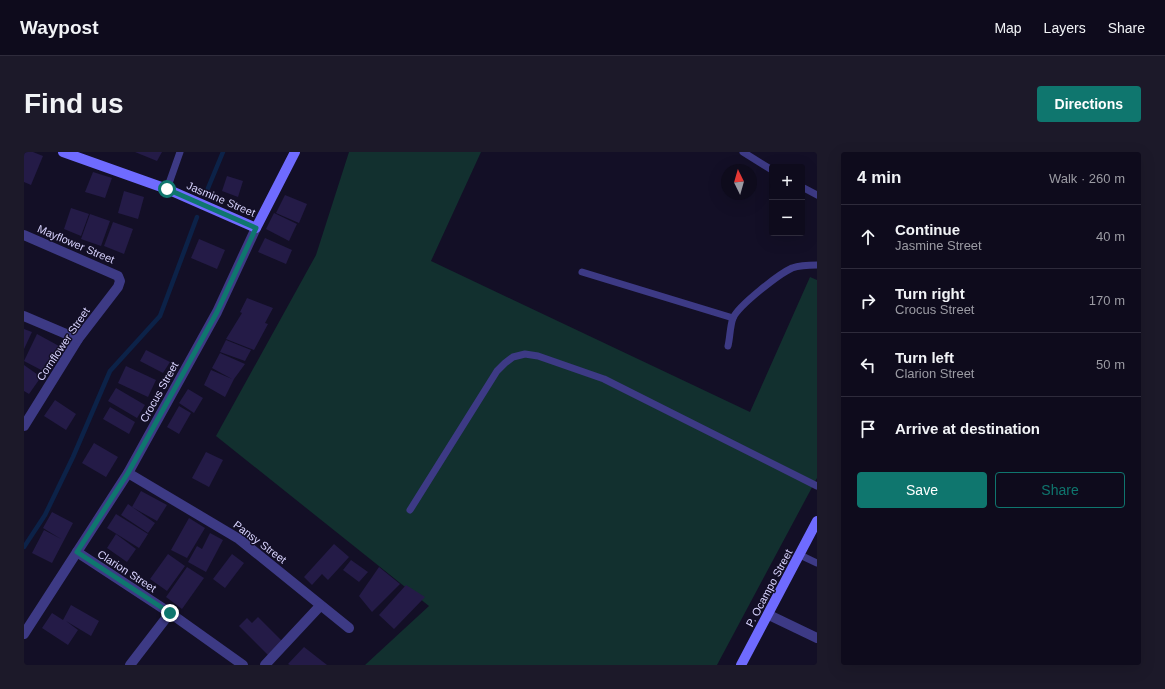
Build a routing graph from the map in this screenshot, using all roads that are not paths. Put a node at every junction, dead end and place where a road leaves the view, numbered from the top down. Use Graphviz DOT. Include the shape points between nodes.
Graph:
graph roads {
  1 [pos="63,152"];
  2 [pos="180,152"];
  3 [pos="295,152"];
  4 [pos="743,152"];
  5 [pos="78,155"];
  6 [pos="769,168"];
  7 [pos="167,189"];
  8 [pos="805,189"];
  9 [pos="817,195"];
  10 [pos="256,228"];
  11 [pos="24,235"];
  12 [pos="817,266"];
  13 [pos="582,272"];
  14 [pos="118,276"];
  15 [pos="24,316"];
  16 [pos="733,318"];
  17 [pos="78,339"];
  18 [pos="728,346"];
  19 [pos="24,426"];
  20 [pos="128,473"];
  21 [pos="817,486"];
  22 [pos="410,510"];
  23 [pos="817,522"];
  24 [pos="77,552"];
  25 [pos="800,555"];
  26 [pos="817,563"];
  27 [pos="320,606"];
  28 [pos="170,613"];
  29 [pos="769,615"];
  30 [pos="349,628"];
  31 [pos="24,634"];
  32 [pos="817,638"];
  33 [pos="130,665"];
  34 [pos="243,665"];
  35 [pos="265,665"];
  36 [pos="741,665"];
  1 -- 5 [label="street, Jasmine Street"];
  2 -- 7 [label="lane"];
  3 -- 10 [label="street, Crocus Street"];
  4 -- 6 [label="lane"];
  5 -- 7 [label="street, Jasmine Street"];
  7 -- 10 [label="street, Jasmine Street"];
  8 -- 9 [label="lane"];
  10 -- 20 [label="street, Crocus Street" via="217,312"];
  11 -- 14 [label="street, Mayflower Street"];
  12 -- 16 [label="lane" via="793,268 778,276"];
  13 -- 16 [label="lane"];
  14 -- 17 [label="street, Cornflower Street" via="118,287"];
  15 -- 17 [label="street"];
  16 -- 18 [label="lane"];
  17 -- 19 [label="street, Cornflower Street"];
  20 -- 24 [label="street, Crocus Street"];
  20 -- 27 [label="street, Pansy Street" via="239,539"];
  21 -- 22 [label="lane" via="604,379 538,356 524,354 513,357 497,372"];
  23 -- 25 [label="street, P. Ocampo Street"];
  24 -- 28 [label="street, Clarion Street"];
  24 -- 31 [label="street, Crocus Street"];
  25 -- 26 [label="lane"];
  25 -- 29 [label="street, P. Ocampo Street"];
  27 -- 30 [label="street, Pansy Street"];
  27 -- 35 [label="street"];
  28 -- 33 [label="street"];
  28 -- 34 [label="street, Clarion Street"];
  29 -- 32 [label="street"];
  29 -- 36 [label="street, P. Ocampo Street"];
}
